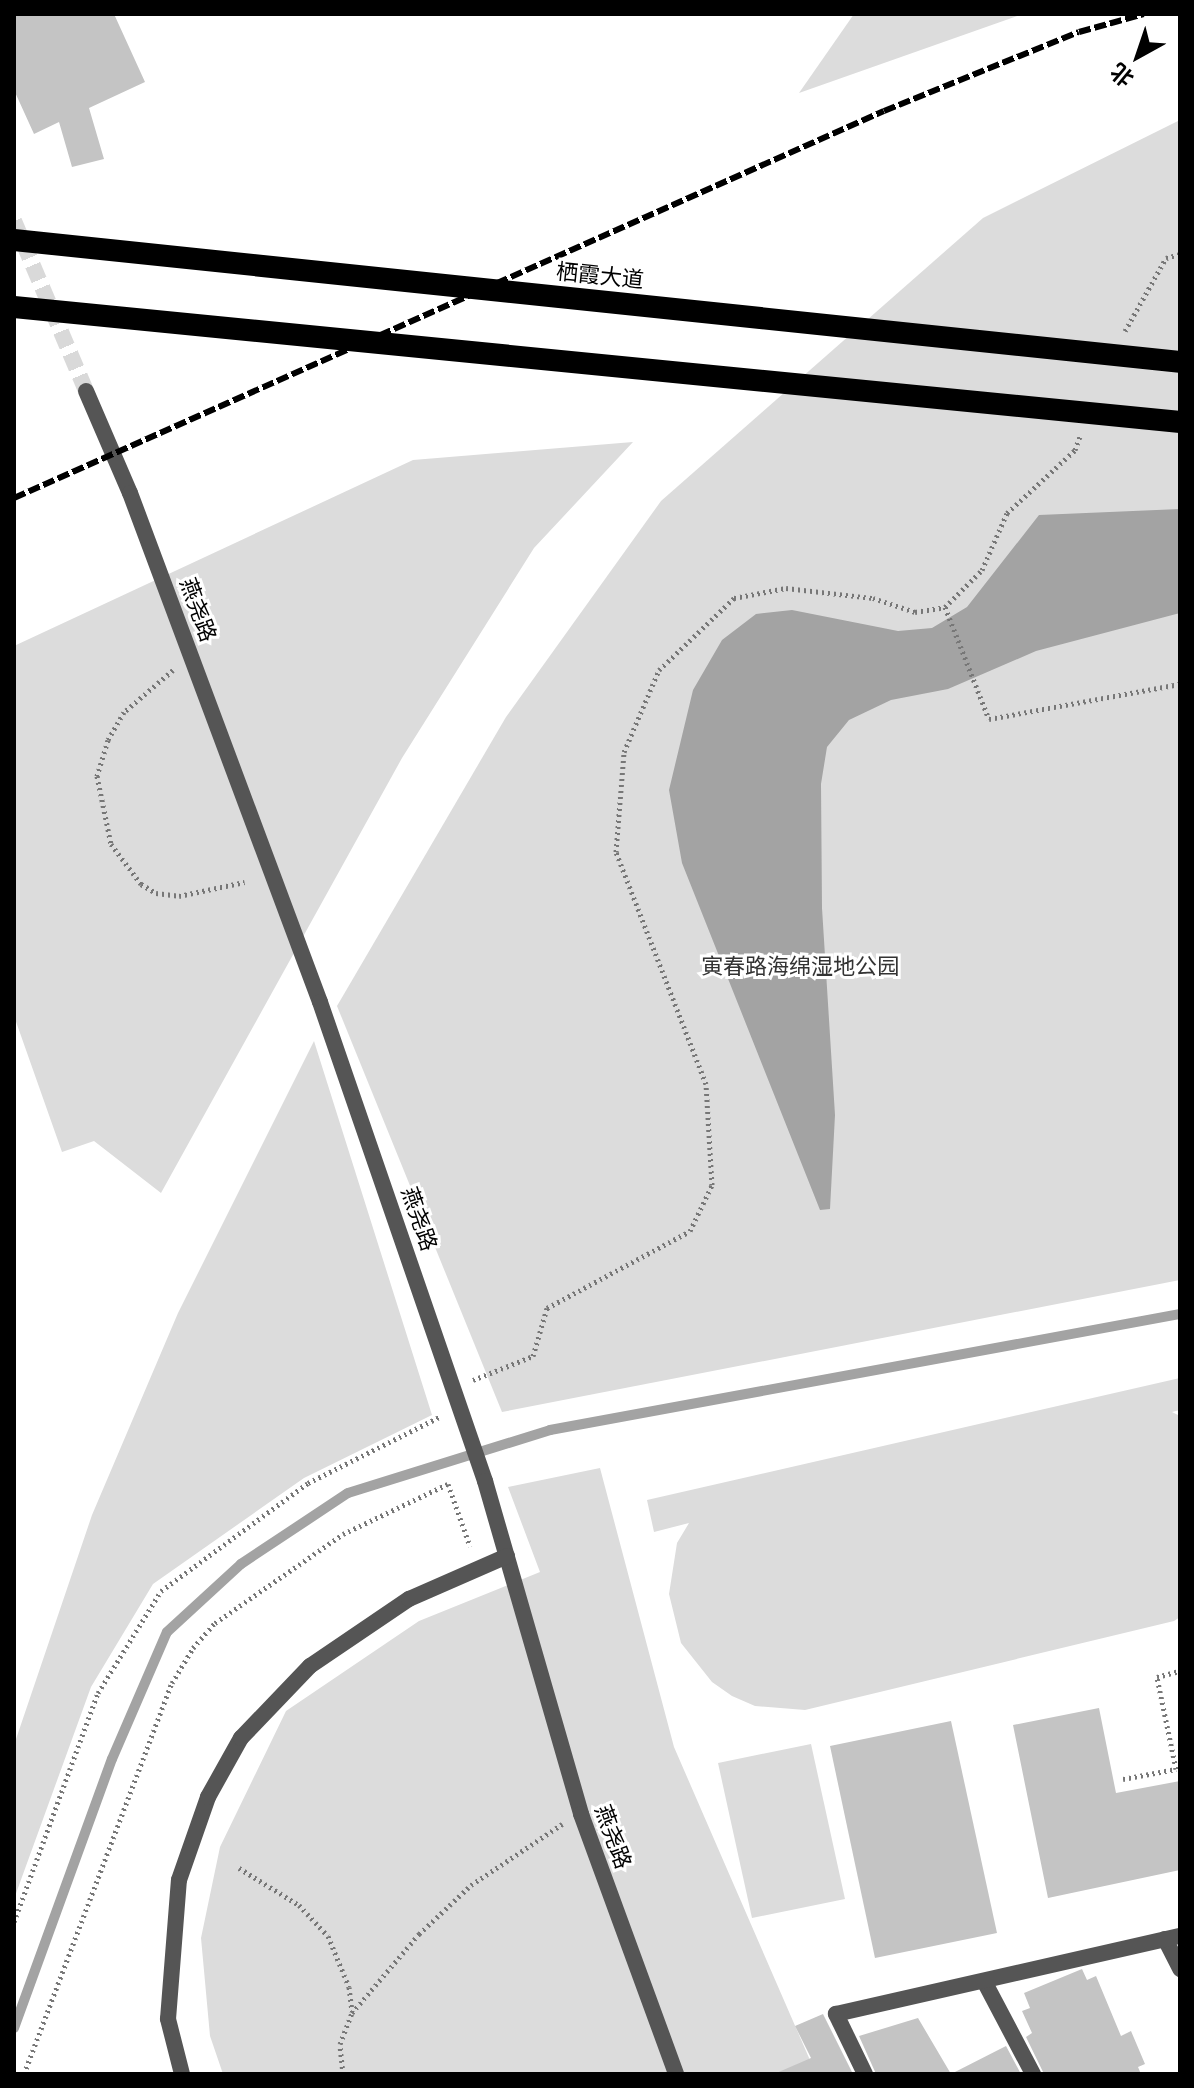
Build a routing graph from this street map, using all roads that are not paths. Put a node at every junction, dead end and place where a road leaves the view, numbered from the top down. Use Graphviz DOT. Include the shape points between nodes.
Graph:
graph roads {
  1 [pos="14,240"];
  2 [pos="14,307"];
  3 [pos="1180,362"];
  4 [pos="86,391"];
  5 [pos="1180,422"];
  6 [pos="507,1556"];
  7 [pos="1173,1937"];
  8 [pos="1180,1969"];
  9 [pos="984,1981"];
  10 [pos="182,2074"];
  11 [pos="676,2074"];
  12 [pos="865,2074"];
  13 [pos="1033,2074"];
  1 -- 3 [label="highway, 栖霞大道"];
  2 -- 5 [label="highway"];
  4 -- 6 [label="street, 燕尧路" via="192,658 454,1387"];
  6 -- 10 [label="street" via="409,1599 310,1666 241,1738 208,1797 179,1880 168,2019"];
  6 -- 11 [label="street, 燕尧路" via="581,1814"];
  7 -- 8 [label="street"];
  7 -- 9 [label="street"];
  9 -- 12 [label="street" via="836,2014"];
  9 -- 13 [label="street"];
}
